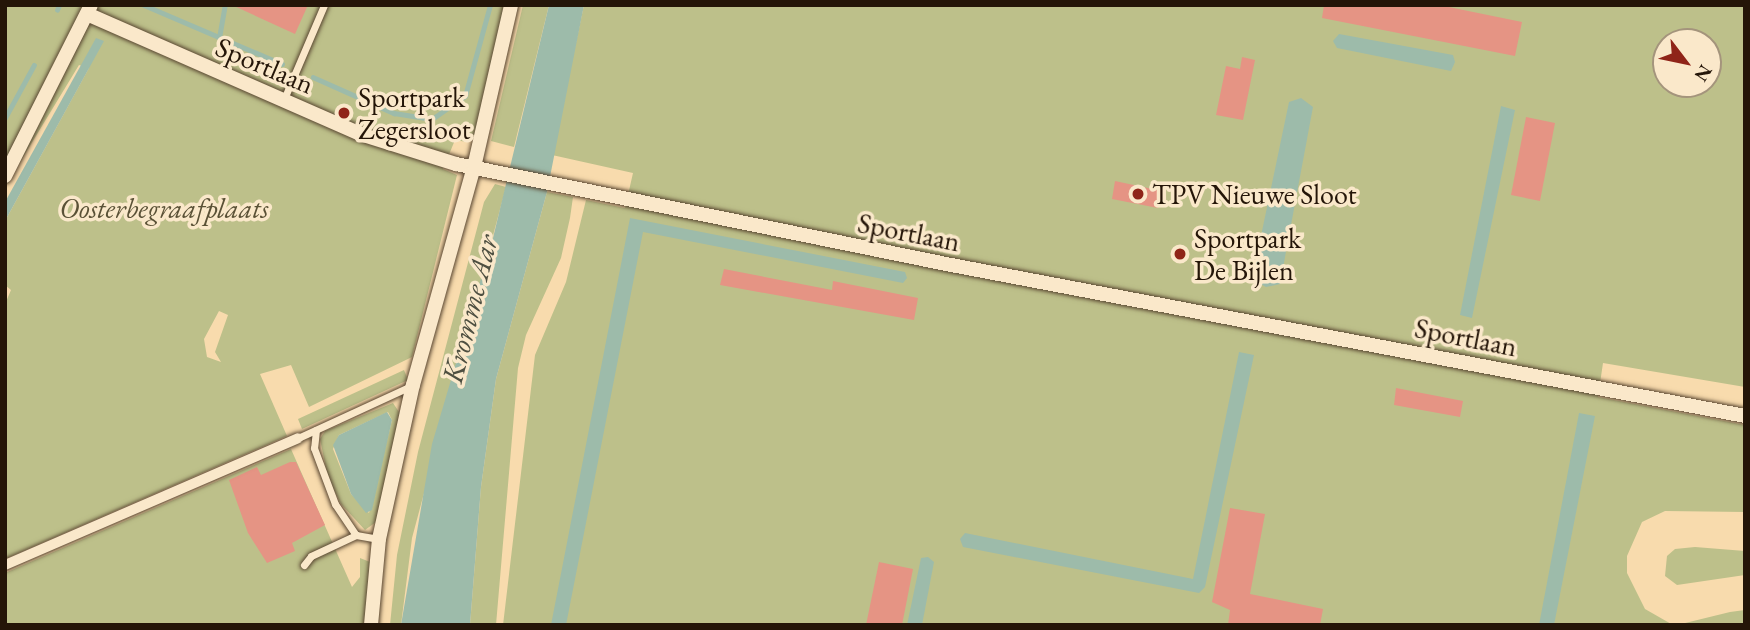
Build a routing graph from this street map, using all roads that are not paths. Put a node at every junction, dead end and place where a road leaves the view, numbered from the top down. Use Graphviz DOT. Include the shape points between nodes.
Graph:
graph roads {
  1 [pos="324,5"];
  2 [pos="511,5"];
  3 [pos="89,10"];
  4 [pos="284,99"];
  5 [pos="474,167"];
  6 [pos="5,176"];
  7 [pos="413,385"];
  8 [pos="1745,416"];
  9 [pos="316,430"];
  10 [pos="298,438"];
  11 [pos="356,535"];
  12 [pos="379,539"];
  13 [pos="5,565"];
  14 [pos="304,565"];
  15 [pos="371,625"];
  1 -- 4 [label="lane"];
  2 -- 5 [label="street"];
  3 -- 4 [label="street, Sportlaan"];
  3 -- 6 [label="street"];
  4 -- 5 [label="street, Sportlaan" via="360,134"];
  5 -- 7 [label="street"];
  5 -- 8 [label="street, Sportlaan" via="946,264"];
  7 -- 9 [label="lane"];
  7 -- 12 [label="street"];
  9 -- 10 [label="lane"];
  9 -- 11 [label="lane" via="314,448 324,480"];
  10 -- 13 [label="street"];
  11 -- 12 [label="lane"];
  11 -- 14 [label="lane" via="311,556"];
  12 -- 15 [label="street"];
}
